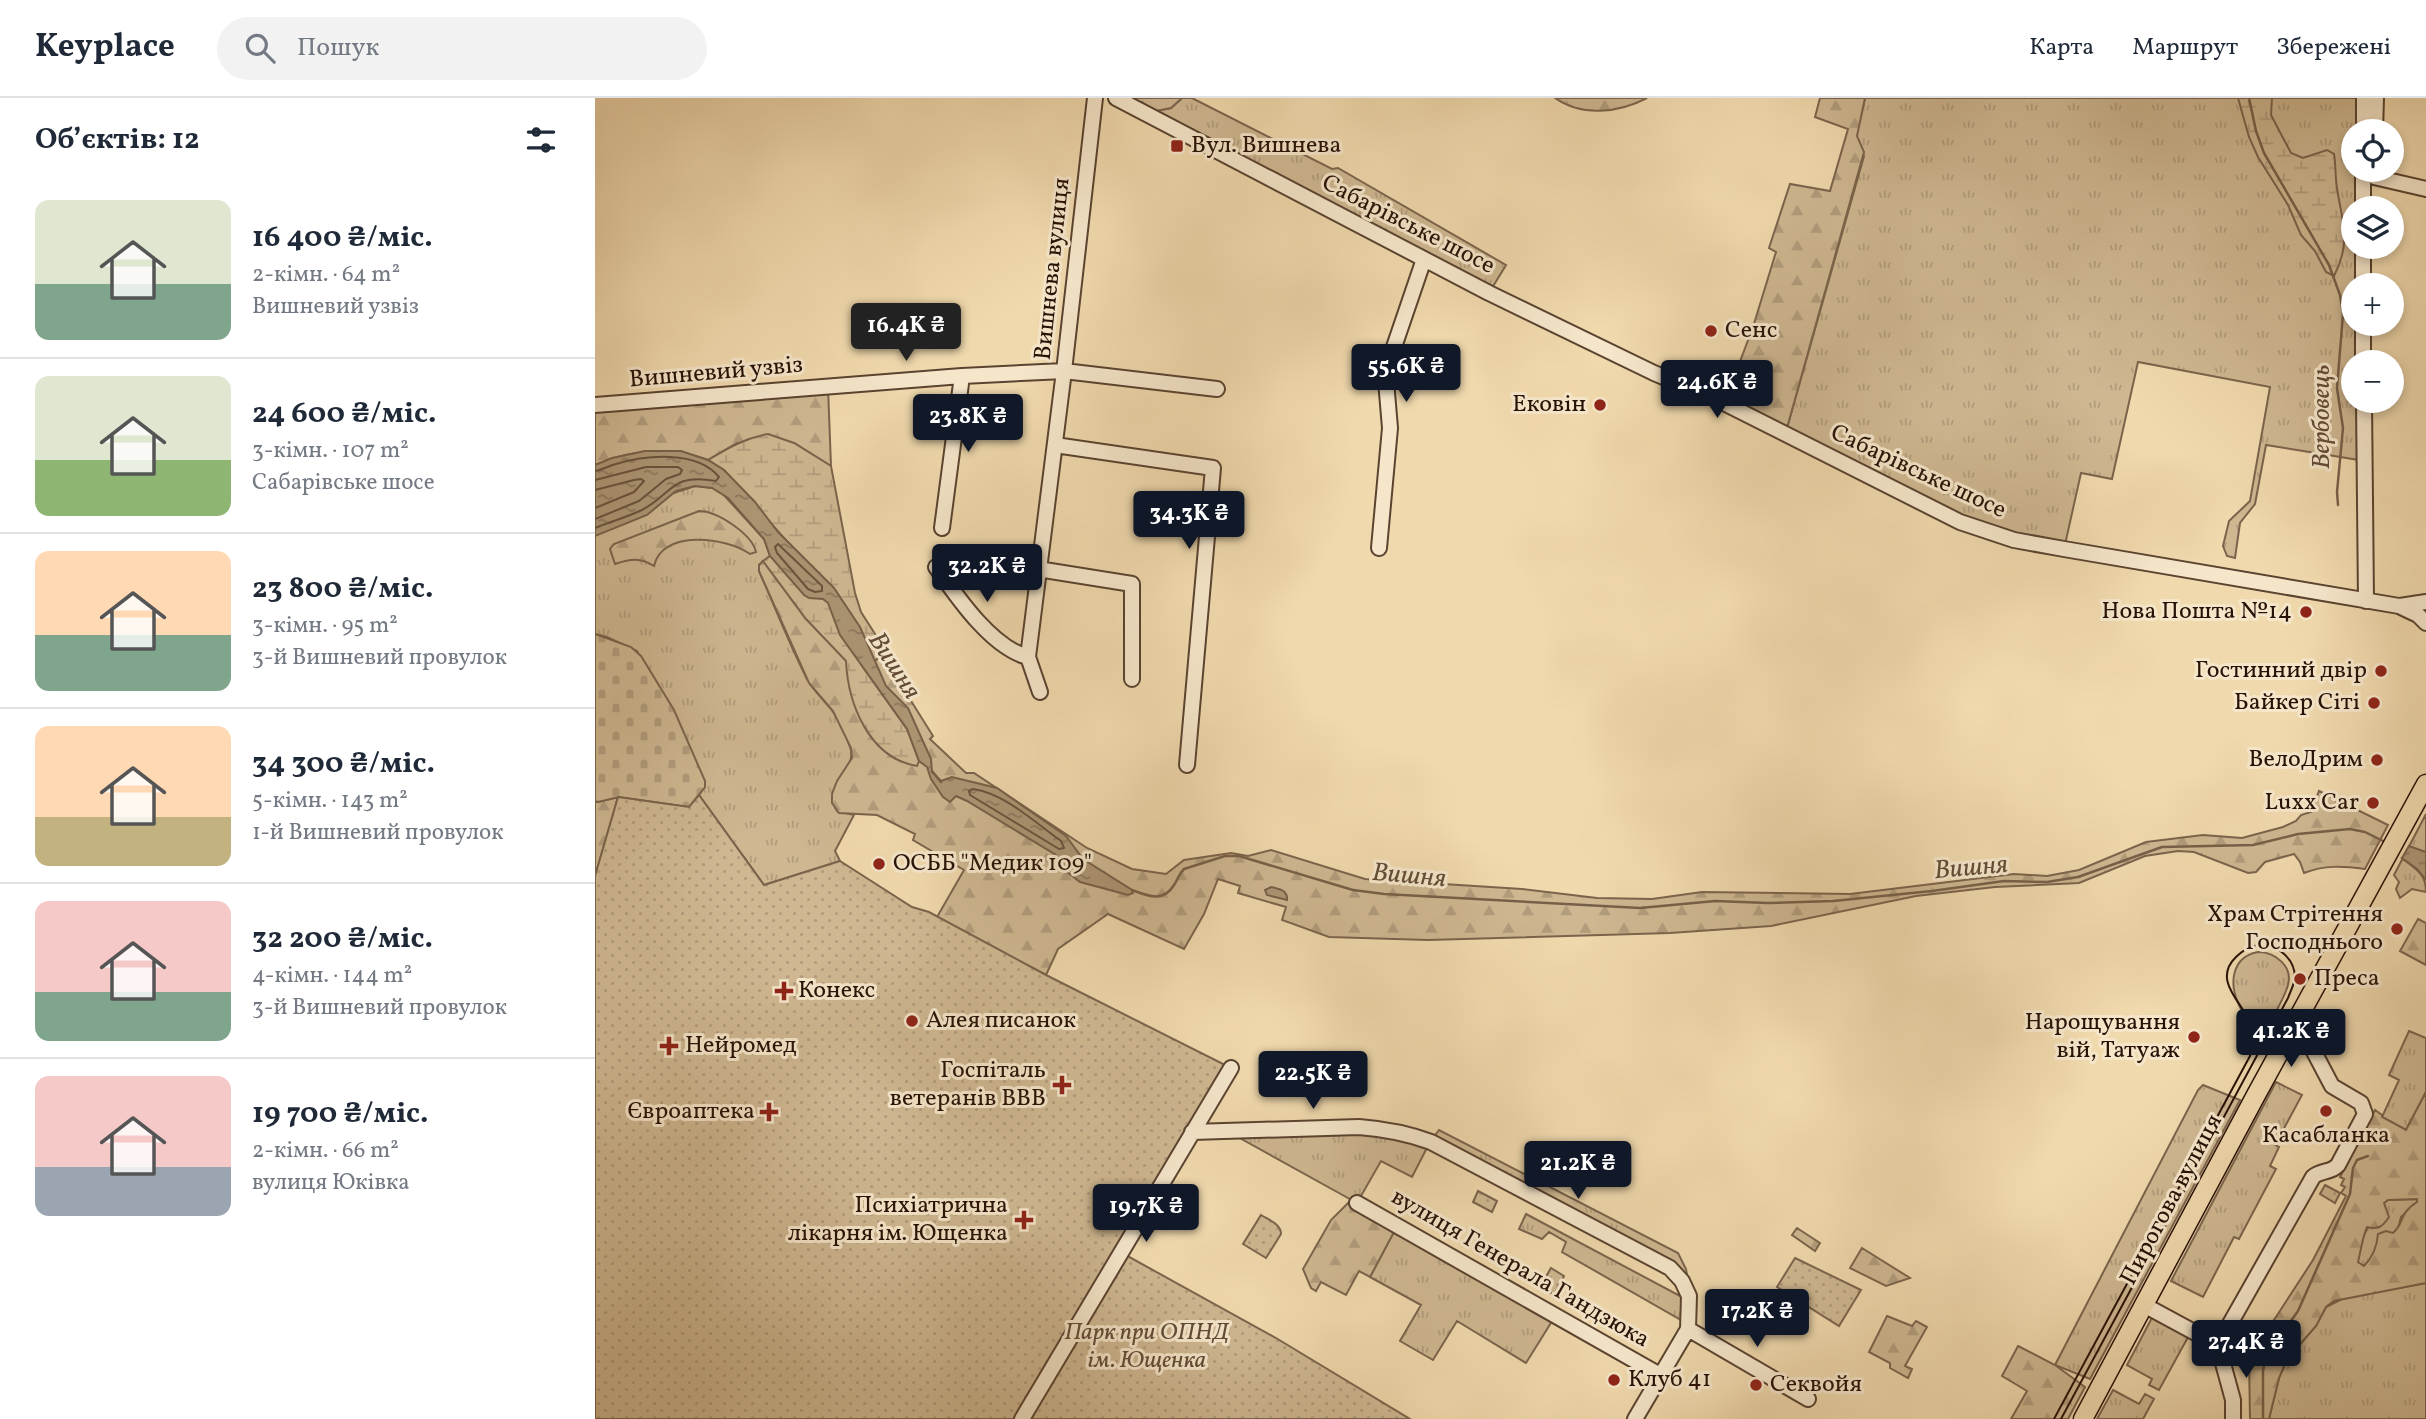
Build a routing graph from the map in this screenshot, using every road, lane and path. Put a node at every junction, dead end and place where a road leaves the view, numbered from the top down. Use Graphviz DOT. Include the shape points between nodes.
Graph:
graph roads {
  1 [pos="1094,98"];
  2 [pos="1116,98"];
  3 [pos="2364,98"];
  4 [pos="2376,98"];
  5 [pos="2364,119"];
  6 [pos="2375,119"];
  7 [pos="2396,182"];
  8 [pos="2426,189"];
  9 [pos="1424,259"];
  10 [pos="1065,371"];
  11 [pos="962,376"];
  12 [pos="1217,389"];
  13 [pos="595,405"];
  14 [pos="2364,413"];
  15 [pos="1055,444"];
  16 [pos="942,528"];
  17 [pos="1379,548"];
  18 [pos="936,567"];
  19 [pos="1038,569"];
  20 [pos="2366,601"];
  21 [pos="2424,614"];
  22 [pos="1028,657"];
  23 [pos="1132,679"];
  24 [pos="1040,692"];
  25 [pos="1187,765"];
  26 [pos="2426,784"];
  27 [pos="2293,1026"];
  28 [pos="1231,1068"];
  29 [pos="1192,1132"];
  30 [pos="1357,1203"];
  31 [pos="2144,1305"];
  32 [pos="1688,1329"];
  33 [pos="2218,1345"];
  34 [pos="1660,1375"];
  35 [pos="1808,1399"];
  36 [pos="1022,1419"];
  37 [pos="1635,1419"];
  38 [pos="2083,1419"];
  39 [pos="2233,1419"];
  1 -- 10 [label="street, Вишнева вулиця"];
  2 -- 9 [label="street, Сабарівське шосе"];
  3 -- 5 [label="street"];
  4 -- 6 [label="street"];
  7 -- 8 [label="street"];
  9 -- 17 [label="street" via="1386,381 1391,428"];
  9 -- 20 [label="street, Сабарівське шосе" via="1980,529 2064,550"];
  10 -- 11 [label="street, Вишневий узвіз"];
  10 -- 12 [label="street, Вишневий узвіз"];
  10 -- 15 [label="street, Вишнева вулиця"];
  11 -- 13 [label="street, Вишневий узвіз"];
  11 -- 16 [label="street"];
  14 -- 20 [label="street"];
  15 -- 19 [label="street, Вишнева вулиця"];
  15 -- 25 [label="street" via="1213,468"];
  18 -- 22 [label="street" via="985,628 1014,654"];
  19 -- 22 [label="street, Вишнева вулиця"];
  19 -- 23 [label="street" via="1132,584"];
  20 -- 21 [label="street, Сабарівське шосе"];
  22 -- 24 [label="street, Вишнева вулиця"];
  26 -- 27 [label="main road, Пирогова вулиця"];
  27 -- 31 [label="main road, Пирогова вулиця"];
  27 -- 33 [label="street" via="2312,1048 2332,1086 2361,1102 2365,1114 2336,1168 2313,1177"];
  28 -- 29 [label="street"];
  29 -- 32 [label="street" via="1359,1127 1396,1131 1431,1142 1674,1272 1689,1296"];
  29 -- 36 [label="street"];
  30 -- 34 [label="street, вулиця Генерала Гандзюка"];
  31 -- 33 [label="street"];
  31 -- 38 [label="main road, Пирогова вулиця"];
  32 -- 34 [label="street"];
  32 -- 35 [label="street"];
  33 -- 39 [label="street"];
  34 -- 37 [label="street"];
}
